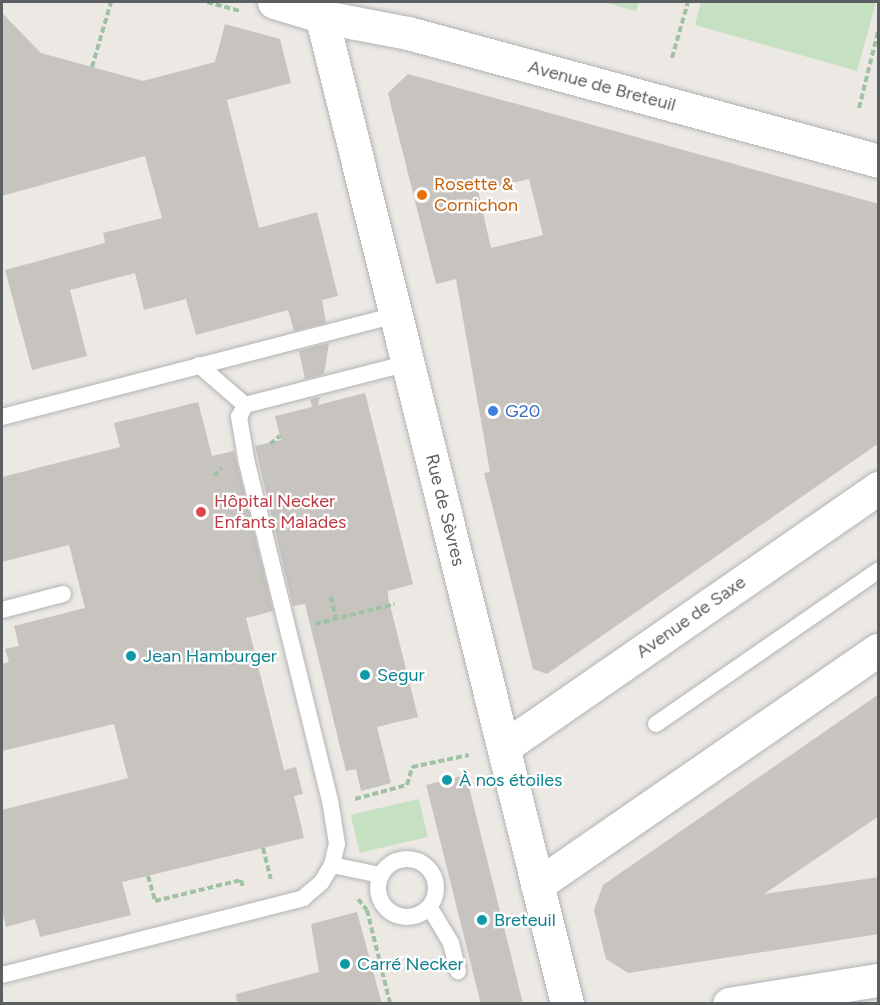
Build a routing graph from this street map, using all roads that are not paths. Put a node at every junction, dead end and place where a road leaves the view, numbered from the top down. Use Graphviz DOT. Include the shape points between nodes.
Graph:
graph roads {
  1 [pos="274,2"];
  2 [pos="322,7"];
  3 [pos="879,161"];
  4 [pos="397,315"];
  5 [pos="409,363"];
  6 [pos="199,365"];
  7 [pos="245,405"];
  8 [pos="2,417"];
  9 [pos="879,488"];
  10 [pos="879,571"];
  11 [pos="63,594"];
  12 [pos="2,610"];
  13 [pos="879,650"];
  14 [pos="656,724"];
  15 [pos="504,747"];
  16 [pos="332,865"];
  17 [pos="380,875"];
  18 [pos="537,885"];
  19 [pos="430,908"];
  20 [pos="458,971"];
  21 [pos="2,975"];
  22 [pos="879,980"];
  23 [pos="567,1004"];
  24 [pos="729,1004"];
  1 -- 2 [label="street, Avenue de Breteuil"];
  2 -- 3 [label="street, Avenue de Breteuil"];
  2 -- 4 [label="street, Rue de Sèvres"];
  4 -- 5 [label="street, Rue de Sèvres"];
  4 -- 6 [label="lane"];
  5 -- 7 [label="lane"];
  5 -- 15 [label="street, Rue de Sèvres"];
  6 -- 7 [label="lane"];
  6 -- 8 [label="lane"];
  7 -- 16 [label="lane" via="239,417 246,458 331,805 337,844"];
  9 -- 15 [label="street, Avenue de Saxe"];
  10 -- 14 [label="lane"];
  11 -- 12 [label="lane"];
  13 -- 18 [label="street"];
  15 -- 18 [label="street, Rue de Sèvres"];
  16 -- 17 [label="lane"];
  16 -- 21 [label="lane" via="321,883 303,898"];
  17 -- 19 [label="lane" via="379,899 394,915 412,918"];
  17 -- 19 [label="lane" via="396,861 419,861 435,877 435,898"];
  18 -- 23 [label="street, Rue de Sèvres"];
  19 -- 20 [label="lane" via="451,943"];
  22 -- 24 [label="street"];
}
